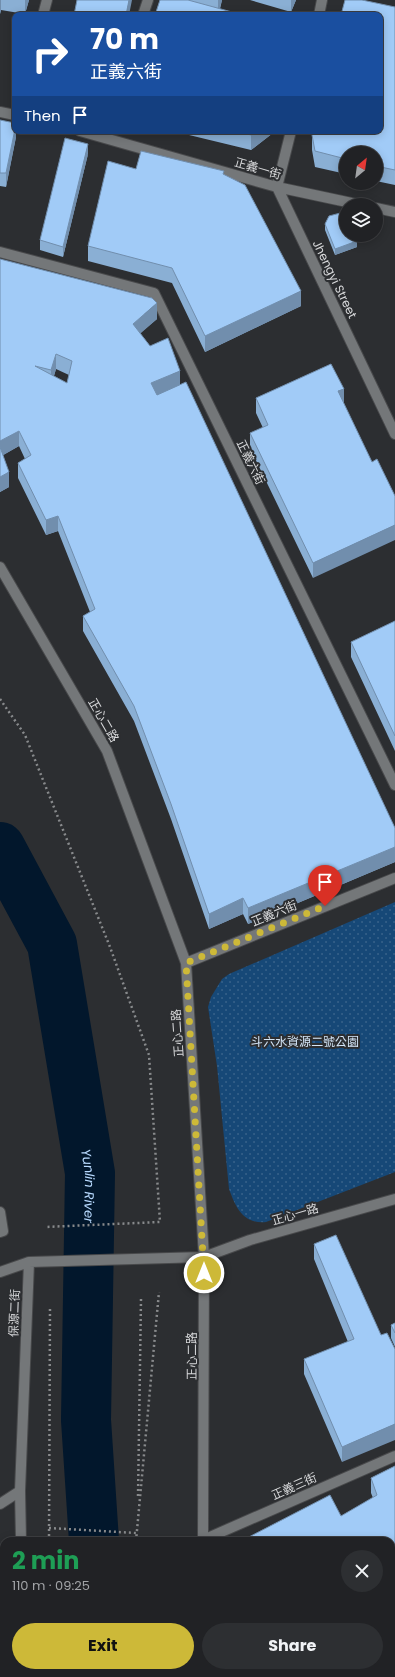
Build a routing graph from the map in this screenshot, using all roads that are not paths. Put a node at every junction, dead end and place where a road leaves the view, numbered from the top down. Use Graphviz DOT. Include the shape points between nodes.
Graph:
graph roads {
  1 [pos="47,0"];
  2 [pos="148,0"];
  3 [pos="322,0"];
  4 [pos="44,12"];
  5 [pos="144,12"];
  6 [pos="320,12"];
  7 [pos="0,112"];
  8 [pos="12,114"];
  9 [pos="109,134"];
  10 [pos="290,134"];
  11 [pos="277,187"];
  12 [pos="339,200"];
  13 [pos="383,209"];
  14 [pos="395,212"];
  15 [pos="0,252"];
  16 [pos="395,434"];
  17 [pos="0,567"];
  18 [pos="395,785"];
  19 [pos="395,878"];
  20 [pos="186,963"];
  21 [pos="395,1199"];
  22 [pos="0,1212"];
  23 [pos="0,1232"];
  24 [pos="204,1257"];
  25 [pos="29,1262"];
  26 [pos="0,1272"];
  27 [pos="395,1456"];
  28 [pos="20,1491"];
  29 [pos="0,1504"];
  30 [pos="21,1537"];
  31 [pos="203,1537"];
  32 [pos="210,1537"];
  1 -- 4 [label="street"];
  2 -- 5 [label="street"];
  3 -- 6 [label="street"];
  7 -- 8 [label="street"];
  9 -- 11 [label="street, 正義一街"];
  10 -- 11 [label="street"];
  11 -- 12 [label="street, 正義一街"];
  11 -- 16 [label="street, Jhengyi Street"];
  13 -- 14 [label="street"];
  15 -- 18 [label="street, 正義六街" via="154,293"];
  17 -- 20 [label="street, 正心二路" via="107,751"];
  19 -- 20 [label="street, 正義六街"];
  20 -- 24 [label="street, 正心二路"];
  21 -- 24 [label="street, 正心一路" via="250,1240"];
  22 -- 23 [label="street" via="3,1231"];
  24 -- 25 [label="street"];
  24 -- 31 [label="street, 正心二路"];
  25 -- 26 [label="street"];
  25 -- 28 [label="street, 保源二街"];
  27 -- 32 [label="street, 正義三街"];
  28 -- 29 [label="street"];
  28 -- 30 [label="street, 保源二街"];
}
